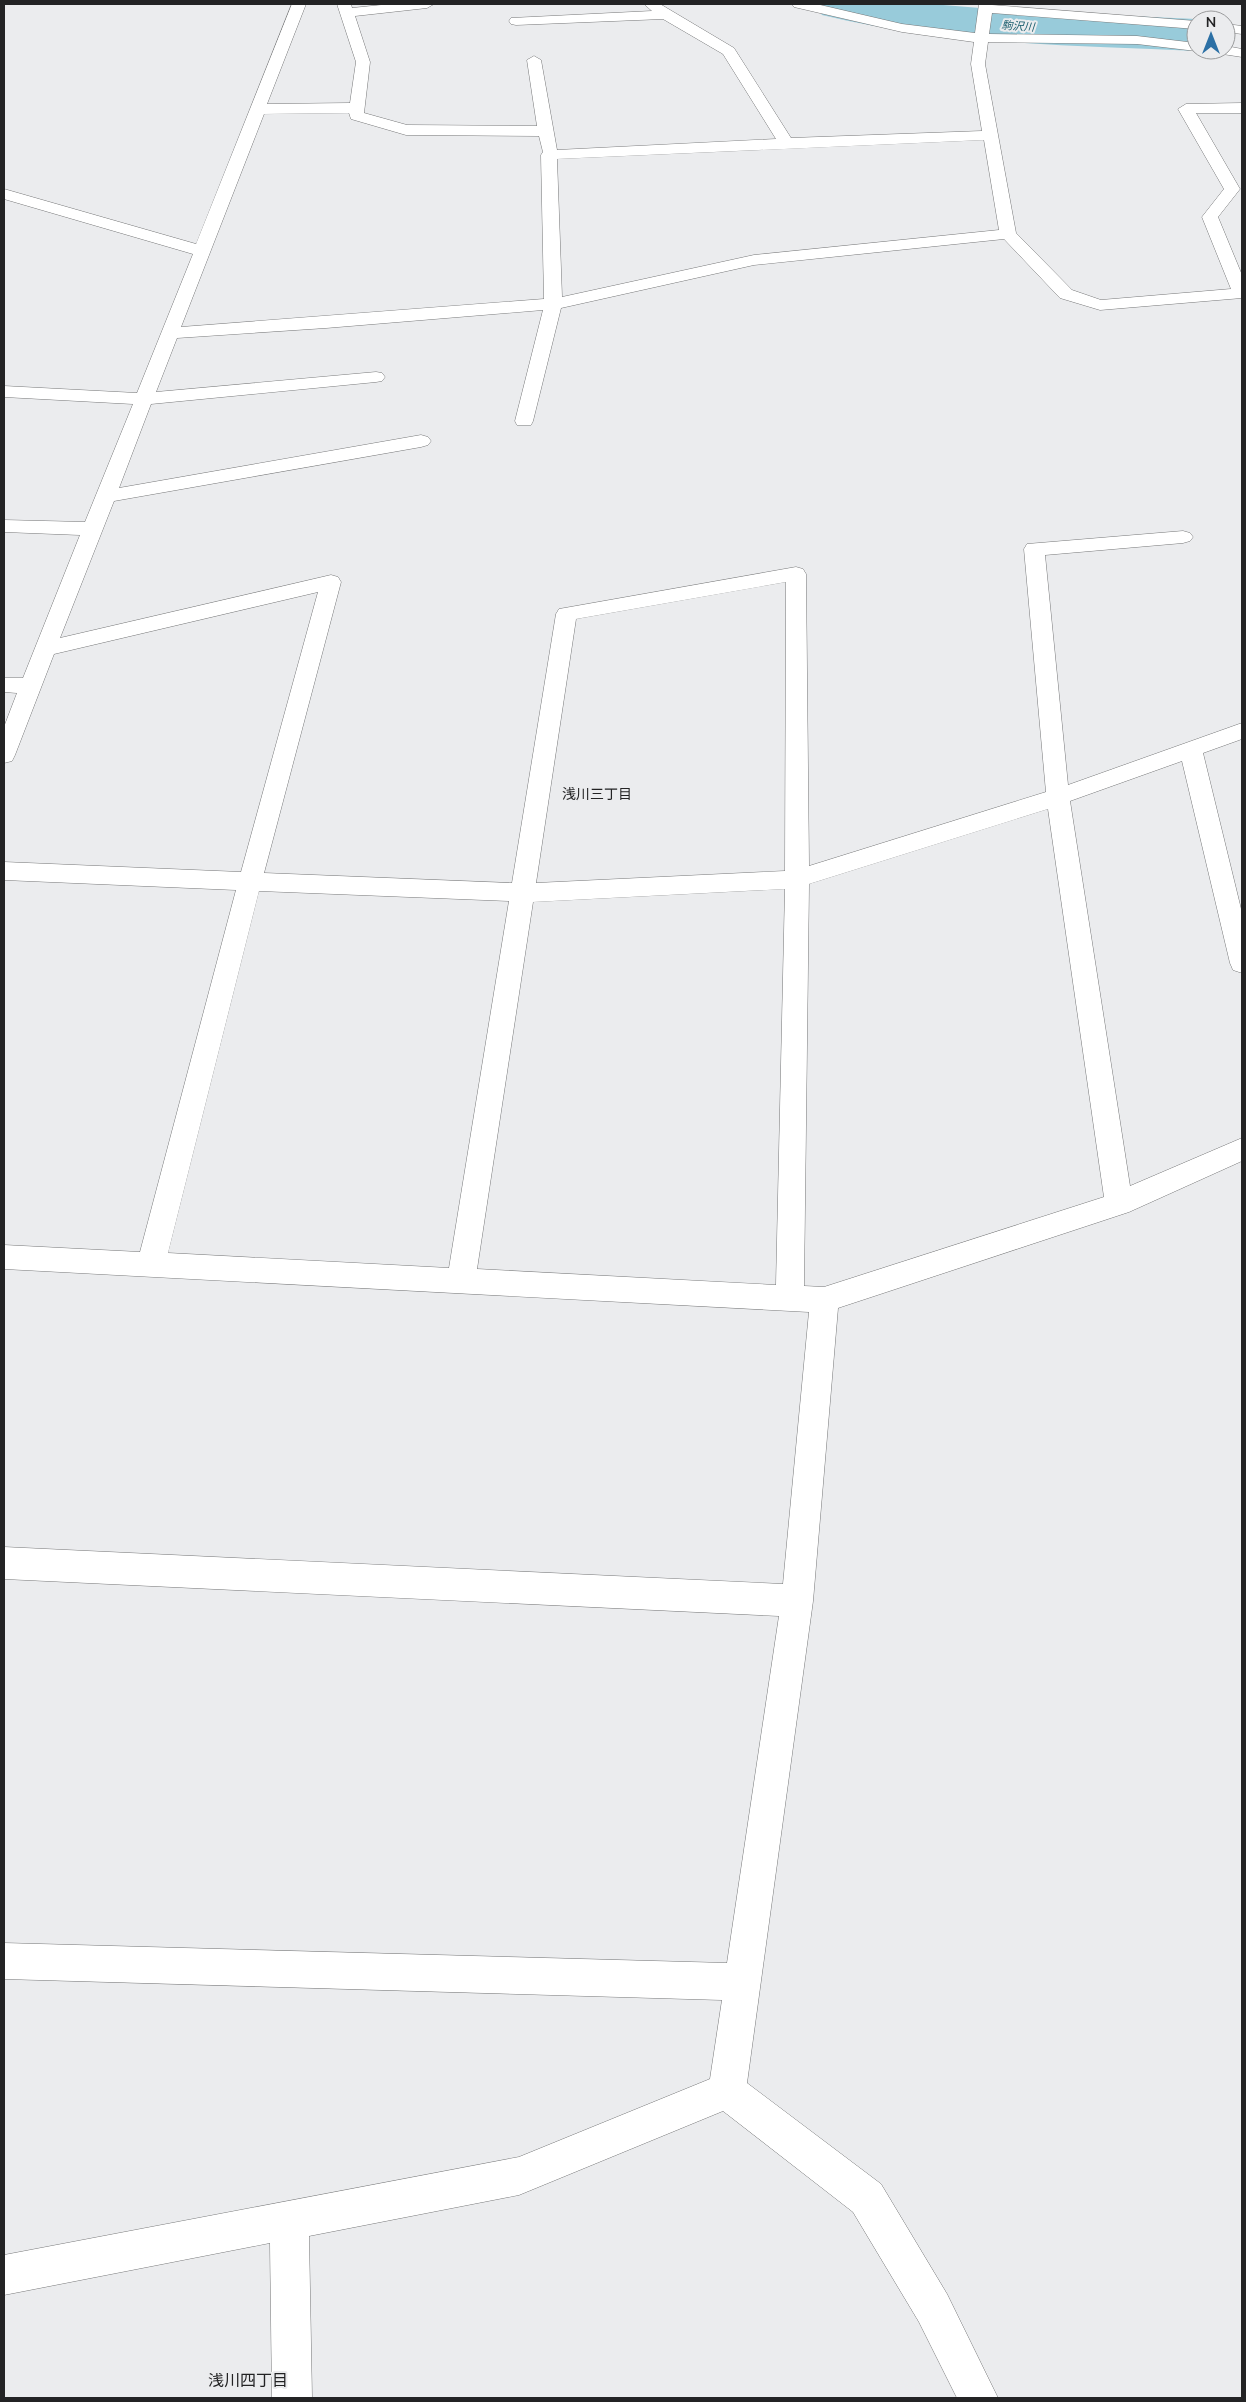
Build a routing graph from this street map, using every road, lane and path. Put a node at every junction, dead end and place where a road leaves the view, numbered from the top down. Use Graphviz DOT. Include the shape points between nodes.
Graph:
graph roads {
  1 [pos="299,4"];
  2 [pos="426,4"];
  3 [pos="651,4"];
  4 [pos="799,4"];
  5 [pos="985,6"];
  6 [pos="346,8"];
  7 [pos="666,15"];
  8 [pos="516,21"];
  9 [pos="1186,24"];
  10 [pos="980,33"];
  11 [pos="1186,46"];
  12 [pos="534,60"];
  13 [pos="357,108"];
  14 [pos="1242,108"];
  15 [pos="258,109"];
  16 [pos="546,131"];
  17 [pos="990,135"];
  18 [pos="786,143"];
  19 [pos="549,155"];
  20 [pos="4,194"];
  21 [pos="1008,234"];
  22 [pos="202,251"];
  23 [pos="1242,293"];
  24 [pos="553,304"];
  25 [pos="169,333"];
  26 [pos="376,377"];
  27 [pos="4,392"];
  28 [pos="143,398"];
  29 [pos="524,421"];
  30 [pos="421,441"];
  31 [pos="105,496"];
  32 [pos="4,526"];
  33 [pos="92,529"];
  34 [pos="1183,537"];
  35 [pos="46,648"];
  36 [pos="4,685"];
  37 [pos="31,686"];
  38 [pos="1242,731"];
  39 [pos="1191,750"];
  40 [pos="4,755"];
  41 [pos="1058,797"];
  42 [pos="4,871"];
  43 [pos="797,879"];
  44 [pos="250,881"];
  45 [pos="523,893"];
  46 [pos="1242,963"];
  47 [pos="1242,1149"];
  48 [pos="1119,1204"];
  49 [pos="4,1257"];
  50 [pos="151,1264"];
  51 [pos="461,1281"];
  52 [pos="790,1298"];
  53 [pos="824,1300"];
  54 [pos="4,1563"];
  55 [pos="797,1601"];
  56 [pos="4,1961"];
  57 [pos="743,1982"];
  58 [pos="727,2091"];
  59 [pos="289,2221"];
  60 [pos="4,2275"];
  61 [pos="292,2398"];
  62 [pos="978,2398"];
  1 -- 15 [label="street"];
  2 -- 6 [label="street"];
  3 -- 7 [label="street"];
  4 -- 10 [label="street" via="902,28"];
  5 -- 9 [label="street"];
  5 -- 10 [label="street"];
  6 -- 13 [label="street" via="363,62"];
  7 -- 8 [label="street"];
  7 -- 18 [label="street" via="730,51"];
  10 -- 11 [label="street" via="1137,40"];
  10 -- 17 [label="street" via="978,64"];
  12 -- 16 [label="street"];
  13 -- 15 [label="street"];
  13 -- 16 [label="street" via="356,116 406,130"];
  14 -- 23 [label="street" via="1186,109 1232,189 1210,217"];
  15 -- 22 [label="street"];
  16 -- 19 [label="street"];
  17 -- 18 [label="street"];
  17 -- 21 [label="street"];
  18 -- 19 [label="street"];
  19 -- 24 [label="street"];
  20 -- 22 [label="street"];
  21 -- 23 [label="street" via="1066,294 1100,306"];
  21 -- 24 [label="street" via="754,260"];
  22 -- 25 [label="street"];
  24 -- 25 [label="street" via="326,324"];
  24 -- 29 [label="street"];
  25 -- 28 [label="street"];
  26 -- 28 [label="street"];
  27 -- 28 [label="street"];
  28 -- 31 [label="street"];
  30 -- 31 [label="street"];
  31 -- 33 [label="street"];
  32 -- 33 [label="street"];
  33 -- 35 [label="street"];
  34 -- 41 [label="street" via="1034,549"];
  35 -- 37 [label="street"];
  35 -- 44 [label="street" via="331,582"];
  36 -- 37 [label="street"];
  37 -- 40 [label="street"];
  38 -- 39 [label="street"];
  39 -- 41 [label="street"];
  39 -- 46 [label="street"];
  41 -- 43 [label="street"];
  41 -- 48 [label="street"];
  42 -- 44 [label="street"];
  43 -- 45 [label="street"];
  43 -- 45 [label="street" via="796,574 566,614"];
  43 -- 52 [label="street"];
  44 -- 45 [label="street"];
  44 -- 50 [label="street"];
  45 -- 51 [label="street"];
  47 -- 48 [label="street"];
  48 -- 53 [label="street"];
  49 -- 50 [label="street"];
  50 -- 51 [label="street"];
  51 -- 52 [label="street"];
  52 -- 53 [label="street"];
  53 -- 55 [label="street"];
  54 -- 55 [label="street"];
  55 -- 57 [label="street"];
  56 -- 57 [label="street"];
  57 -- 58 [label="street"];
  58 -- 59 [label="street" via="519,2176"];
  58 -- 62 [label="street" via="867,2198 934,2308"];
  59 -- 60 [label="street"];
  59 -- 61 [label="street"];
}
